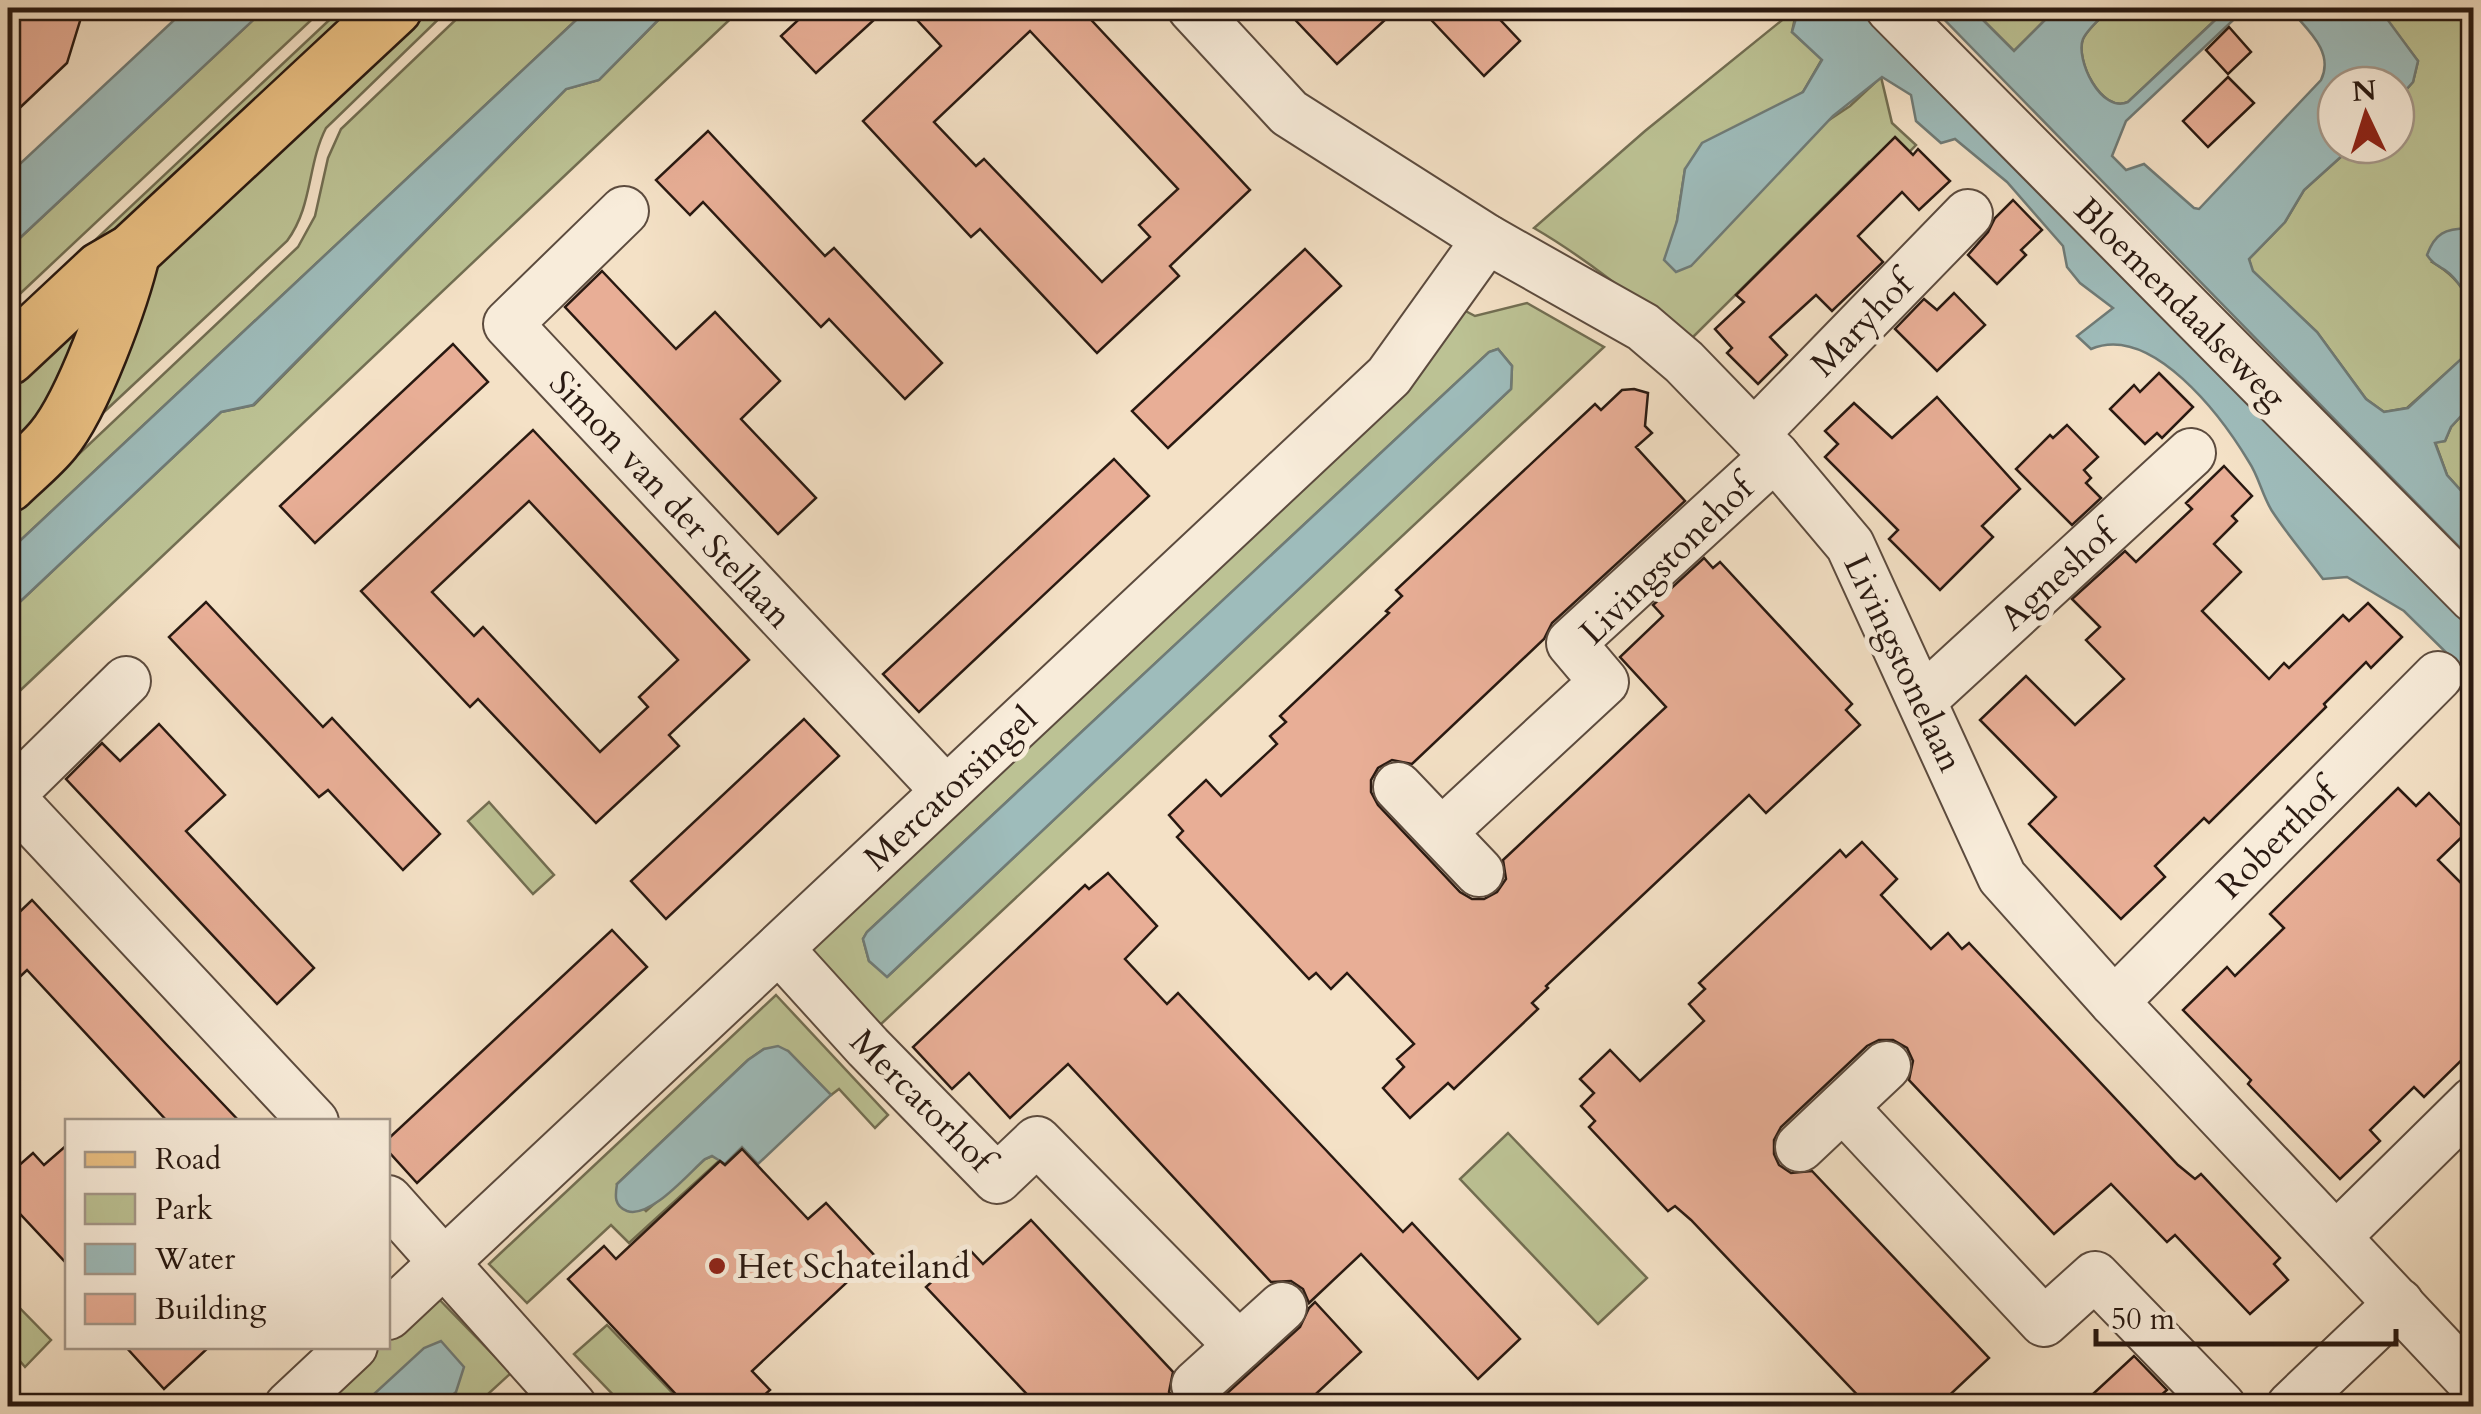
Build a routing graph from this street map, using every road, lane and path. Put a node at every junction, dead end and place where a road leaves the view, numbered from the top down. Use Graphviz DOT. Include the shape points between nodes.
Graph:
graph roads {
  1 [pos="394,8"];
  2 [pos="1192,8"];
  3 [pos="1890,8"];
  4 [pos="624,211"];
  5 [pos="1968,214"];
  6 [pos="1487,238"];
  7 [pos="132,252"];
  8 [pos="8,357"];
  9 [pos="1764,445"];
  10 [pos="2191,453"];
  11 [pos="8,484"];
  12 [pos="2474,598"];
  13 [pos="2438,676"];
  14 [pos="126,681"];
  15 [pos="1923,699"];
  16 [pos="1398,786"];
  17 [pos="946,790"];
  18 [pos="1442,831"];
  19 [pos="1479,872"];
  20 [pos="779,949"];
  21 [pos="2114,1002"];
  22 [pos="1886,1066"];
  23 [pos="2474,1101"];
  24 [pos="1842,1107"];
  25 [pos="311,1119"];
  26 [pos="1800,1147"];
  27 [pos="390,1202"];
  28 [pos="2336,1237"];
  29 [pos="444,1262"];
  30 [pos="2399,1303"];
  31 [pos="1282,1307"];
  32 [pos="390,1312"];
  33 [pos="1239,1346"];
  34 [pos="351,1349"];
  35 [pos="2474,1384"];
  36 [pos="1196,1386"];
  37 [pos="290,1406"];
  38 [pos="572,1406"];
  39 [pos="2220,1406"];
  40 [pos="2291,1406"];
  1 -- 7 [label="main road"];
  2 -- 6 [label="street, Livingstonelaan" via="1289,113"];
  3 -- 12 [label="street, Bloemendaalseweg"];
  4 -- 17 [label="street, Simon van der Stellaan" via="508,324"];
  5 -- 9 [label="street, Maryhof"];
  6 -- 9 [label="street, Livingstonelaan" via="1644,327"];
  6 -- 17 [label="street, Mercatorsingel" via="1389,376"];
  7 -- 8 [label="main road" via="101,270"];
  7 -- 11 [label="main road" via="70,416"];
  9 -- 15 [label="street, Livingstonelaan" via="1850,545"];
  9 -- 18 [label="street, Livingstonehof" via="1571,643 1604,682"];
  10 -- 15 [label="street, Agneshof"];
  13 -- 21 [label="street, Roberthof"];
  14 -- 25 [label="street" via="9,796"];
  15 -- 21 [label="street, Livingstonelaan" via="2002,876"];
  16 -- 18 [label="street"];
  17 -- 20 [label="street, Mercatorsingel"];
  18 -- 19 [label="street"];
  20 -- 29 [label="street, Mercatorsingel"];
  20 -- 33 [label="street, Mercatorhof" via="997,1178 1037,1142"];
  21 -- 28 [label="street, Livingstonelaan"];
  22 -- 24 [label="street"];
  23 -- 28 [label="street"];
  24 -- 26 [label="street"];
  24 -- 39 [label="street" via="2044,1322 2096,1276"];
  27 -- 29 [label="street"];
  28 -- 30 [label="street, Livingstonelaan"];
  29 -- 32 [label="street, Mercatorsingel"];
  29 -- 38 [label="street"];
  30 -- 35 [label="street, Livingstonelaan"];
  30 -- 40 [label="street"];
  31 -- 33 [label="street"];
  33 -- 36 [label="street"];
  34 -- 37 [label="street"];
}
